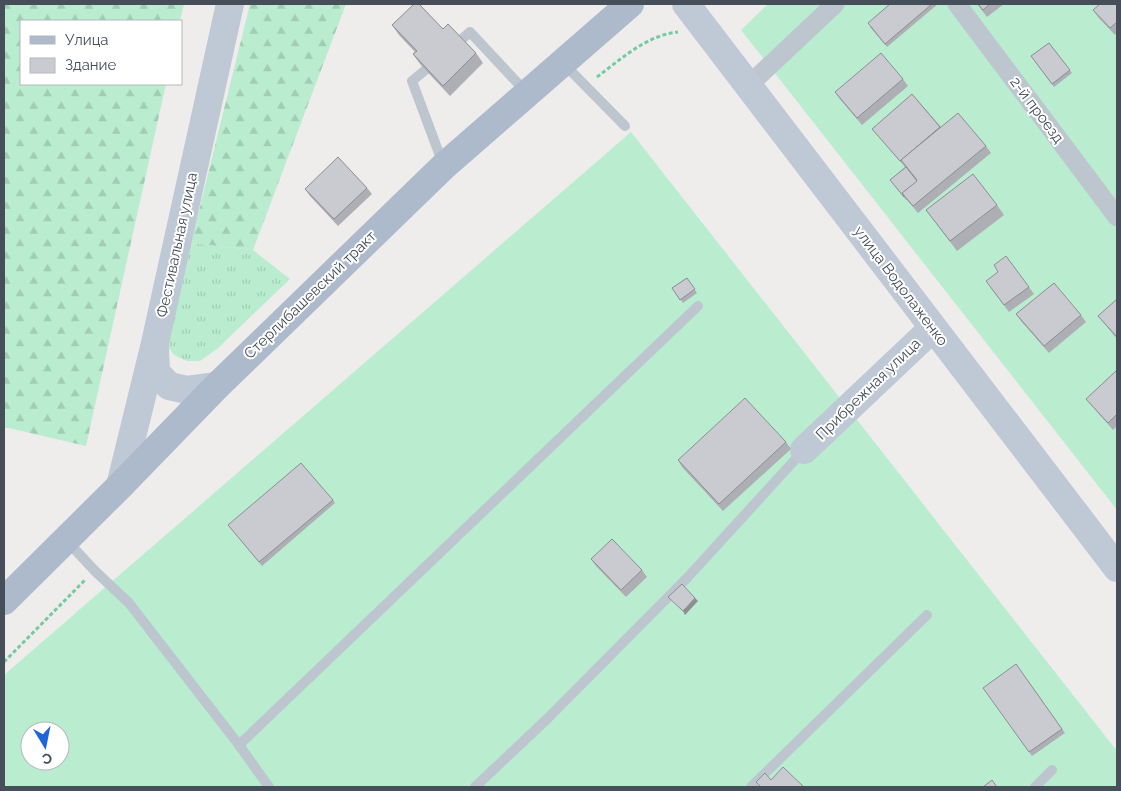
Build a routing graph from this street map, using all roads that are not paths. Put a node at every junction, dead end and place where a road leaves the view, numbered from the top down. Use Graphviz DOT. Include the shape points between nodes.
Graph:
graph roads {
  1 [pos="230,4"];
  2 [pos="630,4"];
  3 [pos="686,4"];
  4 [pos="835,4"];
  5 [pos="957,4"];
  6 [pos="562,62"];
  7 [pos="749,84"];
  8 [pos="526,92"];
  9 [pos="624,126"];
  10 [pos="444,166"];
  11 [pos="1117,217"];
  12 [pos="698,306"];
  13 [pos="932,328"];
  14 [pos="155,343"];
  15 [pos="217,386"];
  16 [pos="804,450"];
  17 [pos="120,486"];
  18 [pos="66,540"];
  19 [pos="1117,568"];
  20 [pos="4,601"];
  21 [pos="927,615"];
  22 [pos="239,745"];
  23 [pos="1052,770"];
  24 [pos="269,787"];
  25 [pos="475,787"];
  26 [pos="751,787"];
  27 [pos="1035,787"];
  1 -- 14 [label="street, Фестивальная улица"];
  2 -- 6 [label="main road, Стерлибашевский тракт"];
  3 -- 7 [label="street, улица Водолаженко"];
  4 -- 7 [label="street"];
  5 -- 11 [label="street, 2-й проезд"];
  6 -- 8 [label="main road, Стерлибашевский тракт"];
  6 -- 9 [label="lane"];
  7 -- 13 [label="street, улица Водолаженко"];
  8 -- 10 [label="main road, Стерлибашевский тракт"];
  8 -- 10 [label="lane" via="470,32 412,81"];
  10 -- 15 [label="main road, Стерлибашевский тракт"];
  12 -- 22 [label="lane"];
  13 -- 16 [label="street, Прибрежная улица"];
  13 -- 19 [label="street, улица Водолаженко"];
  14 -- 15 [label="street" via="156,372 169,386 188,390"];
  14 -- 17 [label="street, Фестивальная улица"];
  15 -- 17 [label="main road, Стерлибашевский тракт"];
  16 -- 25 [label="lane" via="687,578 547,720"];
  17 -- 18 [label="main road, Стерлибашевский тракт"];
  18 -- 20 [label="main road, Стерлибашевский тракт"];
  18 -- 22 [label="lane" via="129,603"];
  21 -- 26 [label="lane"];
  22 -- 24 [label="lane"];
  23 -- 27 [label="lane"];
}
